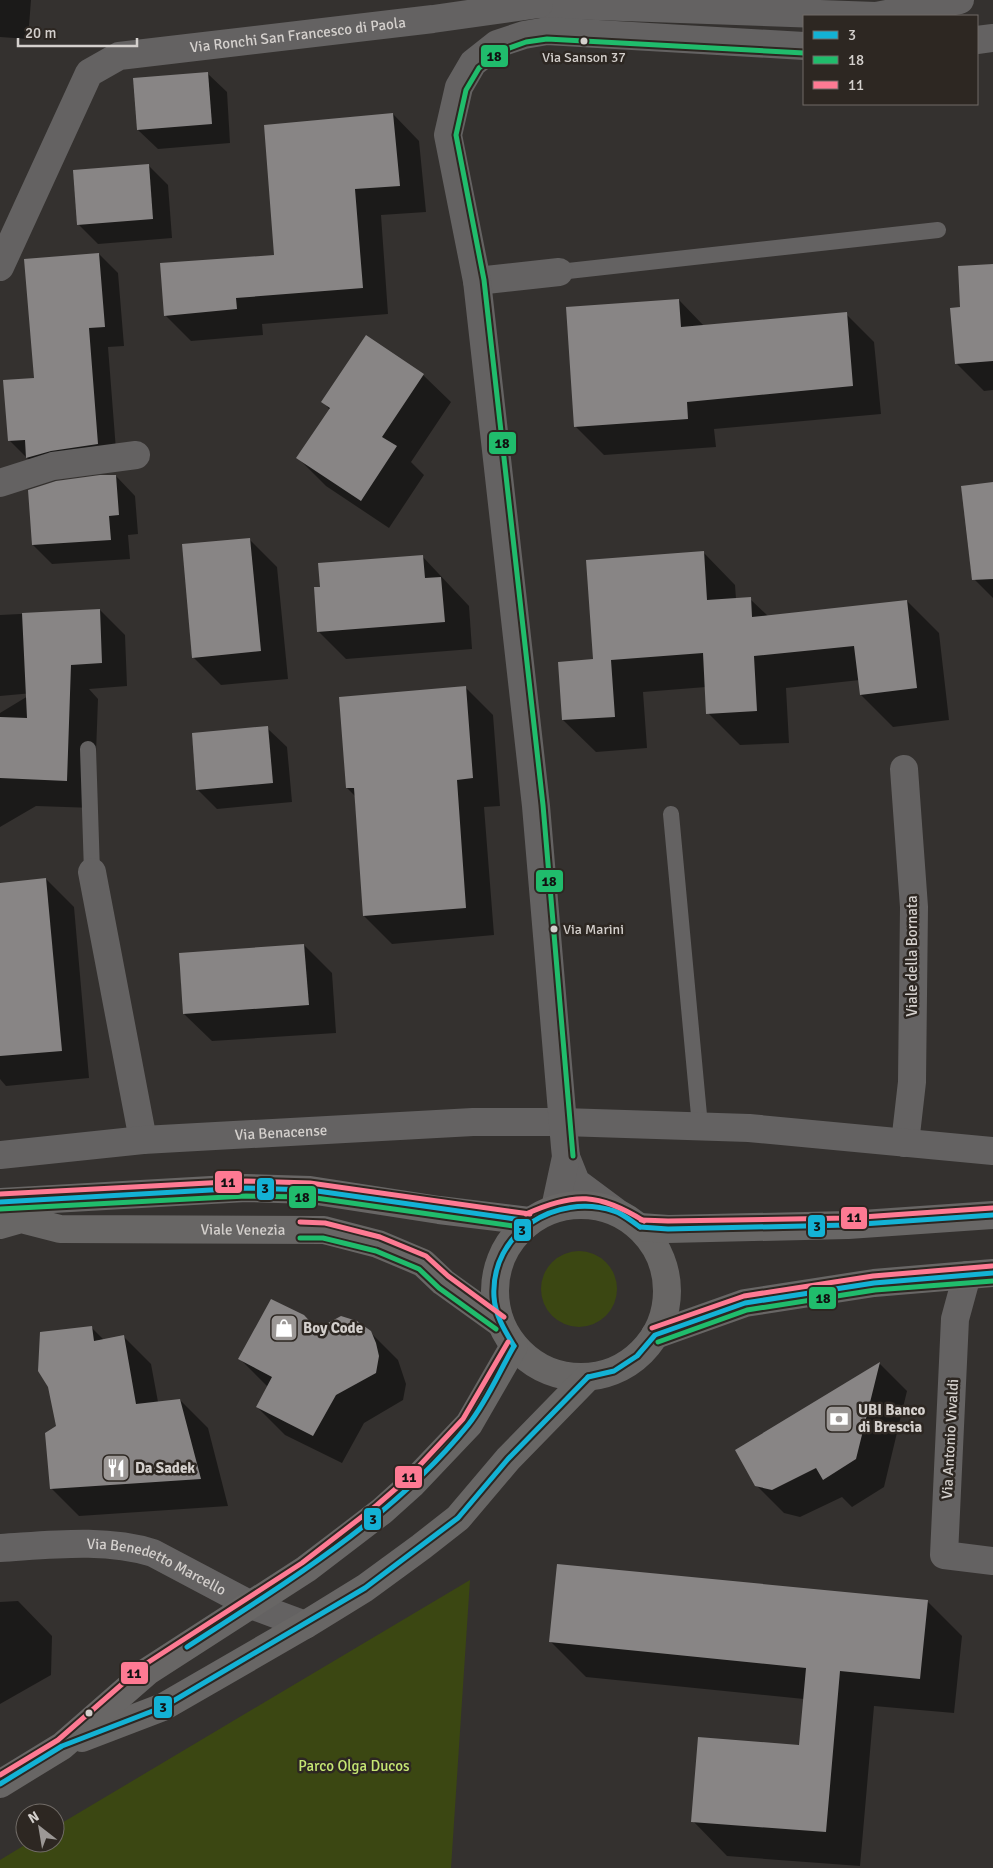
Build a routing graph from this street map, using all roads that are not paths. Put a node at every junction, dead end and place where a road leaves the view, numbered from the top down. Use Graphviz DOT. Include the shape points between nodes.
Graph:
graph roads {
  1 [pos="960,0"];
  2 [pos="539,2"];
  3 [pos="469,6"];
  4 [pos="852,15"];
  5 [pos="881,15"];
  6 [pos="993,38"];
  7 [pos="978,40"];
  8 [pos="803,46"];
  9 [pos="938,230"];
  10 [pos="0,267"];
  11 [pos="559,272"];
  12 [pos="478,281"];
  13 [pos="136,455"];
  14 [pos="0,483"];
  15 [pos="88,749"];
  16 [pos="904,770"];
  17 [pos="671,814"];
  18 [pos="92,872"];
  19 [pos="563,1122"];
  20 [pos="700,1126"];
  21 [pos="143,1140"];
  22 [pos="905,1143"];
  23 [pos="993,1151"];
  24 [pos="0,1155"];
  25 [pos="566,1157"];
  26 [pos="0,1202"];
  27 [pos="556,1208"];
  28 [pos="615,1211"];
  29 [pos="993,1215"];
  30 [pos="529,1221"];
  31 [pos="7,1222"];
  32 [pos="640,1227"];
  33 [pos="980,1274"];
  34 [pos="500,1323"];
  35 [pos="655,1335"];
  36 [pos="514,1346"];
  37 [pos="588,1378"];
  38 [pos="0,1548"];
  39 [pos="993,1562"];
  40 [pos="251,1605"];
  41 [pos="305,1625"];
  42 [pos="62,1746"];
  43 [pos="0,1784"];
  1 -- 5 [label="street, Via Ronchi San Francesco di Paola"];
  2 -- 3 [label="street, Via Ronchi San Francesco di Paola"];
  2 -- 4 [label="street, Via Ronchi San Francesco di Paola"];
  3 -- 10 [label="street, Via Ronchi San Francesco di Paola" via="433,18 119,56 89,73"];
  6 -- 7 [label="street"];
  8 -- 12 [label="street" via="547,31 497,44 473,63 459,88 448,135"];
  9 -- 11 [label="lane"];
  11 -- 12 [label="street"];
  12 -- 19 [label="street" via="534,796"];
  13 -- 14 [label="street" via="53,466"];
  15 -- 18 [label="lane"];
  16 -- 22 [label="street, Viale della Bornata" via="914,907 912,1082"];
  17 -- 20 [label="lane"];
  18 -- 21 [label="street"];
  19 -- 20 [label="street"];
  19 -- 21 [label="street, Via Benacense" via="473,1122"];
  19 -- 25 [label="street"];
  20 -- 22 [label="street"];
  21 -- 24 [label="street, Via Benacense"];
  22 -- 23 [label="street"];
  25 -- 27 [label="street"];
  25 -- 28 [label="street" via="576,1182"];
  26 -- 30 [label="main road" via="264,1188 310,1190"];
  27 -- 28 [label="main road" via="586,1204"];
  27 -- 30 [label="main road"];
  28 -- 32 [label="main road"];
  29 -- 32 [label="main road" via="848,1225"];
  30 -- 34 [label="main road" via="508,1243 497,1268 494,1296"];
  31 -- 34 [label="main road, Viale Venezia" via="60,1229 324,1230 378,1244 423,1263 443,1282"];
  32 -- 35 [label="main road" via="658,1251 667,1280 665,1309"];
  33 -- 35 [label="main road" via="874,1283 744,1303"];
  33 -- 39 [label="street, Via Antonio Vivaldi" via="955,1319 944,1555"];
  34 -- 36 [label="main road"];
  35 -- 37 [label="main road" via="638,1356 614,1371"];
  36 -- 37 [label="main road" via="535,1364 560,1375"];
  36 -- 40 [label="main road" via="470,1424 412,1484 306,1569"];
  37 -- 41 [label="main road" via="508,1459 458,1518 365,1588"];
  38 -- 40 [label="street, Via Benedetto Marcello" via="58,1544 136,1548"];
  40 -- 41 [label="street, Via Benedetto Marcello"];
  40 -- 42 [label="main road" via="148,1671"];
  41 -- 42 [label="main road" via="163,1707"];
  42 -- 43 [label="main road"];
}
